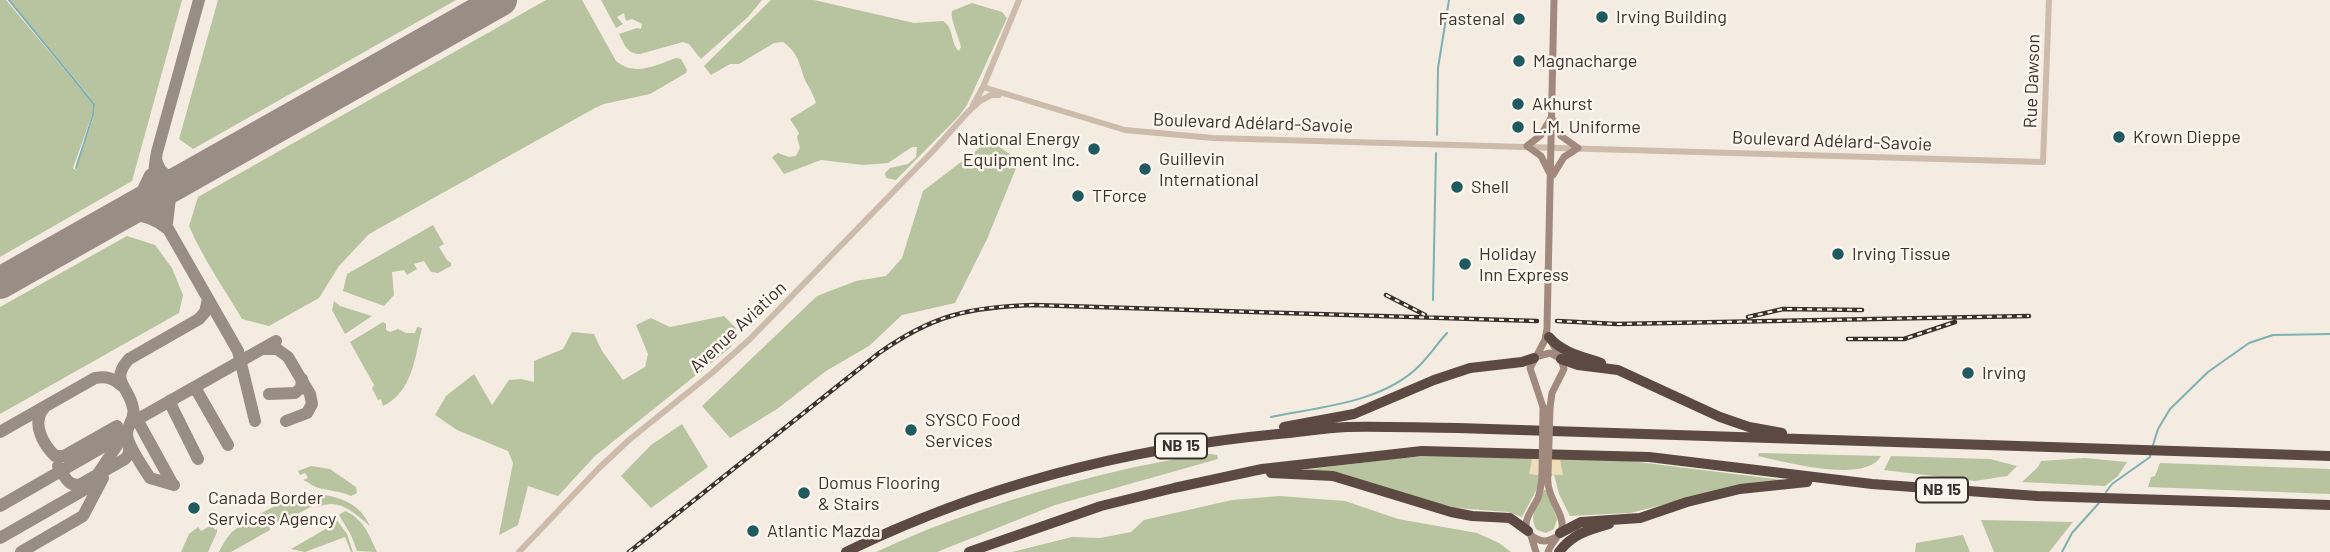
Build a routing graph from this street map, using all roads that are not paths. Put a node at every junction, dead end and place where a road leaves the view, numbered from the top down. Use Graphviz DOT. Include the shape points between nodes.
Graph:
graph roads {
  1 [pos="1019,0"];
  2 [pos="1554,0"];
  3 [pos="2049,0"];
  4 [pos="983,87"];
  5 [pos="1004,94"];
  6 [pos="968,112"];
  7 [pos="1552,116"];
  8 [pos="1527,146"];
  9 [pos="1578,148"];
  10 [pos="1552,150"];
  11 [pos="2043,162"];
  12 [pos="1551,179"];
  13 [pos="1548,332"];
  14 [pos="1534,358"];
  15 [pos="1561,359"];
  16 [pos="1618,370"];
  17 [pos="1547,407"];
  18 [pos="1221,439"];
  19 [pos="1887,442"];
  20 [pos="2330,456"];
  21 [pos="1545,475"];
  22 [pos="1872,485"];
  23 [pos="1174,488"];
  24 [pos="2330,505"];
  25 [pos="1627,520"];
  26 [pos="1529,533"];
  27 [pos="1558,535"];
  28 [pos="519,552"];
  29 [pos="846,552"];
  30 [pos="969,552"];
  31 [pos="1536,552"];
  32 [pos="1548,552"];
  33 [pos="1559,552"];
  1 -- 4 [label="street"];
  2 -- 7 [label="main road"];
  3 -- 11 [label="street, Rue Dawson"];
  4 -- 5 [label="street, Boulevard Adélard-Savoie"];
  4 -- 6 [label="street"];
  5 -- 6 [label="street" via="991,95"];
  5 -- 8 [label="street, Boulevard Adélard-Savoie" via="1125,130 1213,138"];
  6 -- 28 [label="street, Avenue Aviation" via="750,339 629,440"];
  7 -- 8 [label="main road" via="1541,135"];
  7 -- 9 [label="main road" via="1560,134"];
  7 -- 10 [label="main road"];
  8 -- 10 [label="street, Boulevard Adélard-Savoie"];
  8 -- 12 [label="main road" via="1545,161"];
  9 -- 10 [label="street, Boulevard Adélard-Savoie"];
  9 -- 11 [label="street, Boulevard Adélard-Savoie"];
  9 -- 12 [label="main road" via="1564,157"];
  10 -- 12 [label="main road"];
  12 -- 13 [label="main road"];
  13 -- 14 [label="main road"];
  13 -- 15 [label="main road"];
  13 -- 16 [label="highway" via="1567,352"];
  14 -- 15 [label="main road" via="1550,353"];
  14 -- 17 [label="main road" via="1531,373"];
  14 -- 18 [label="highway" via="1460,371 1342,417"];
  15 -- 16 [label="highway"];
  15 -- 17 [label="main road" via="1564,369"];
  16 -- 19 [label="highway" via="1749,427"];
  17 -- 21 [label="main road, bridge"];
  18 -- 19 [label="highway, NB 15" via="1345,428 1458,428"];
  18 -- 29 [label="highway, NB 15" via="1037,478"];
  19 -- 20 [label="highway, NB 15"];
  21 -- 26 [label="main road" via="1526,521"];
  21 -- 27 [label="main road" via="1562,521"];
  22 -- 23 [label="highway, NB 15" via="1649,457 1422,451 1262,469"];
  22 -- 24 [label="highway, NB 15" via="2037,496"];
  22 -- 25 [label="highway" via="1790,482 1755,486"];
  23 -- 26 [label="highway" via="1265,474 1333,476 1451,512 1510,518"];
  23 -- 30 [label="highway, NB 15" via="1101,506"];
  25 -- 27 [label="highway" via="1581,522"];
  25 -- 33 [label="highway" via="1581,532"];
  26 -- 27 [label="main road" via="1545,542"];
  26 -- 31 [label="main road"];
  27 -- 32 [label="main road"];
}
